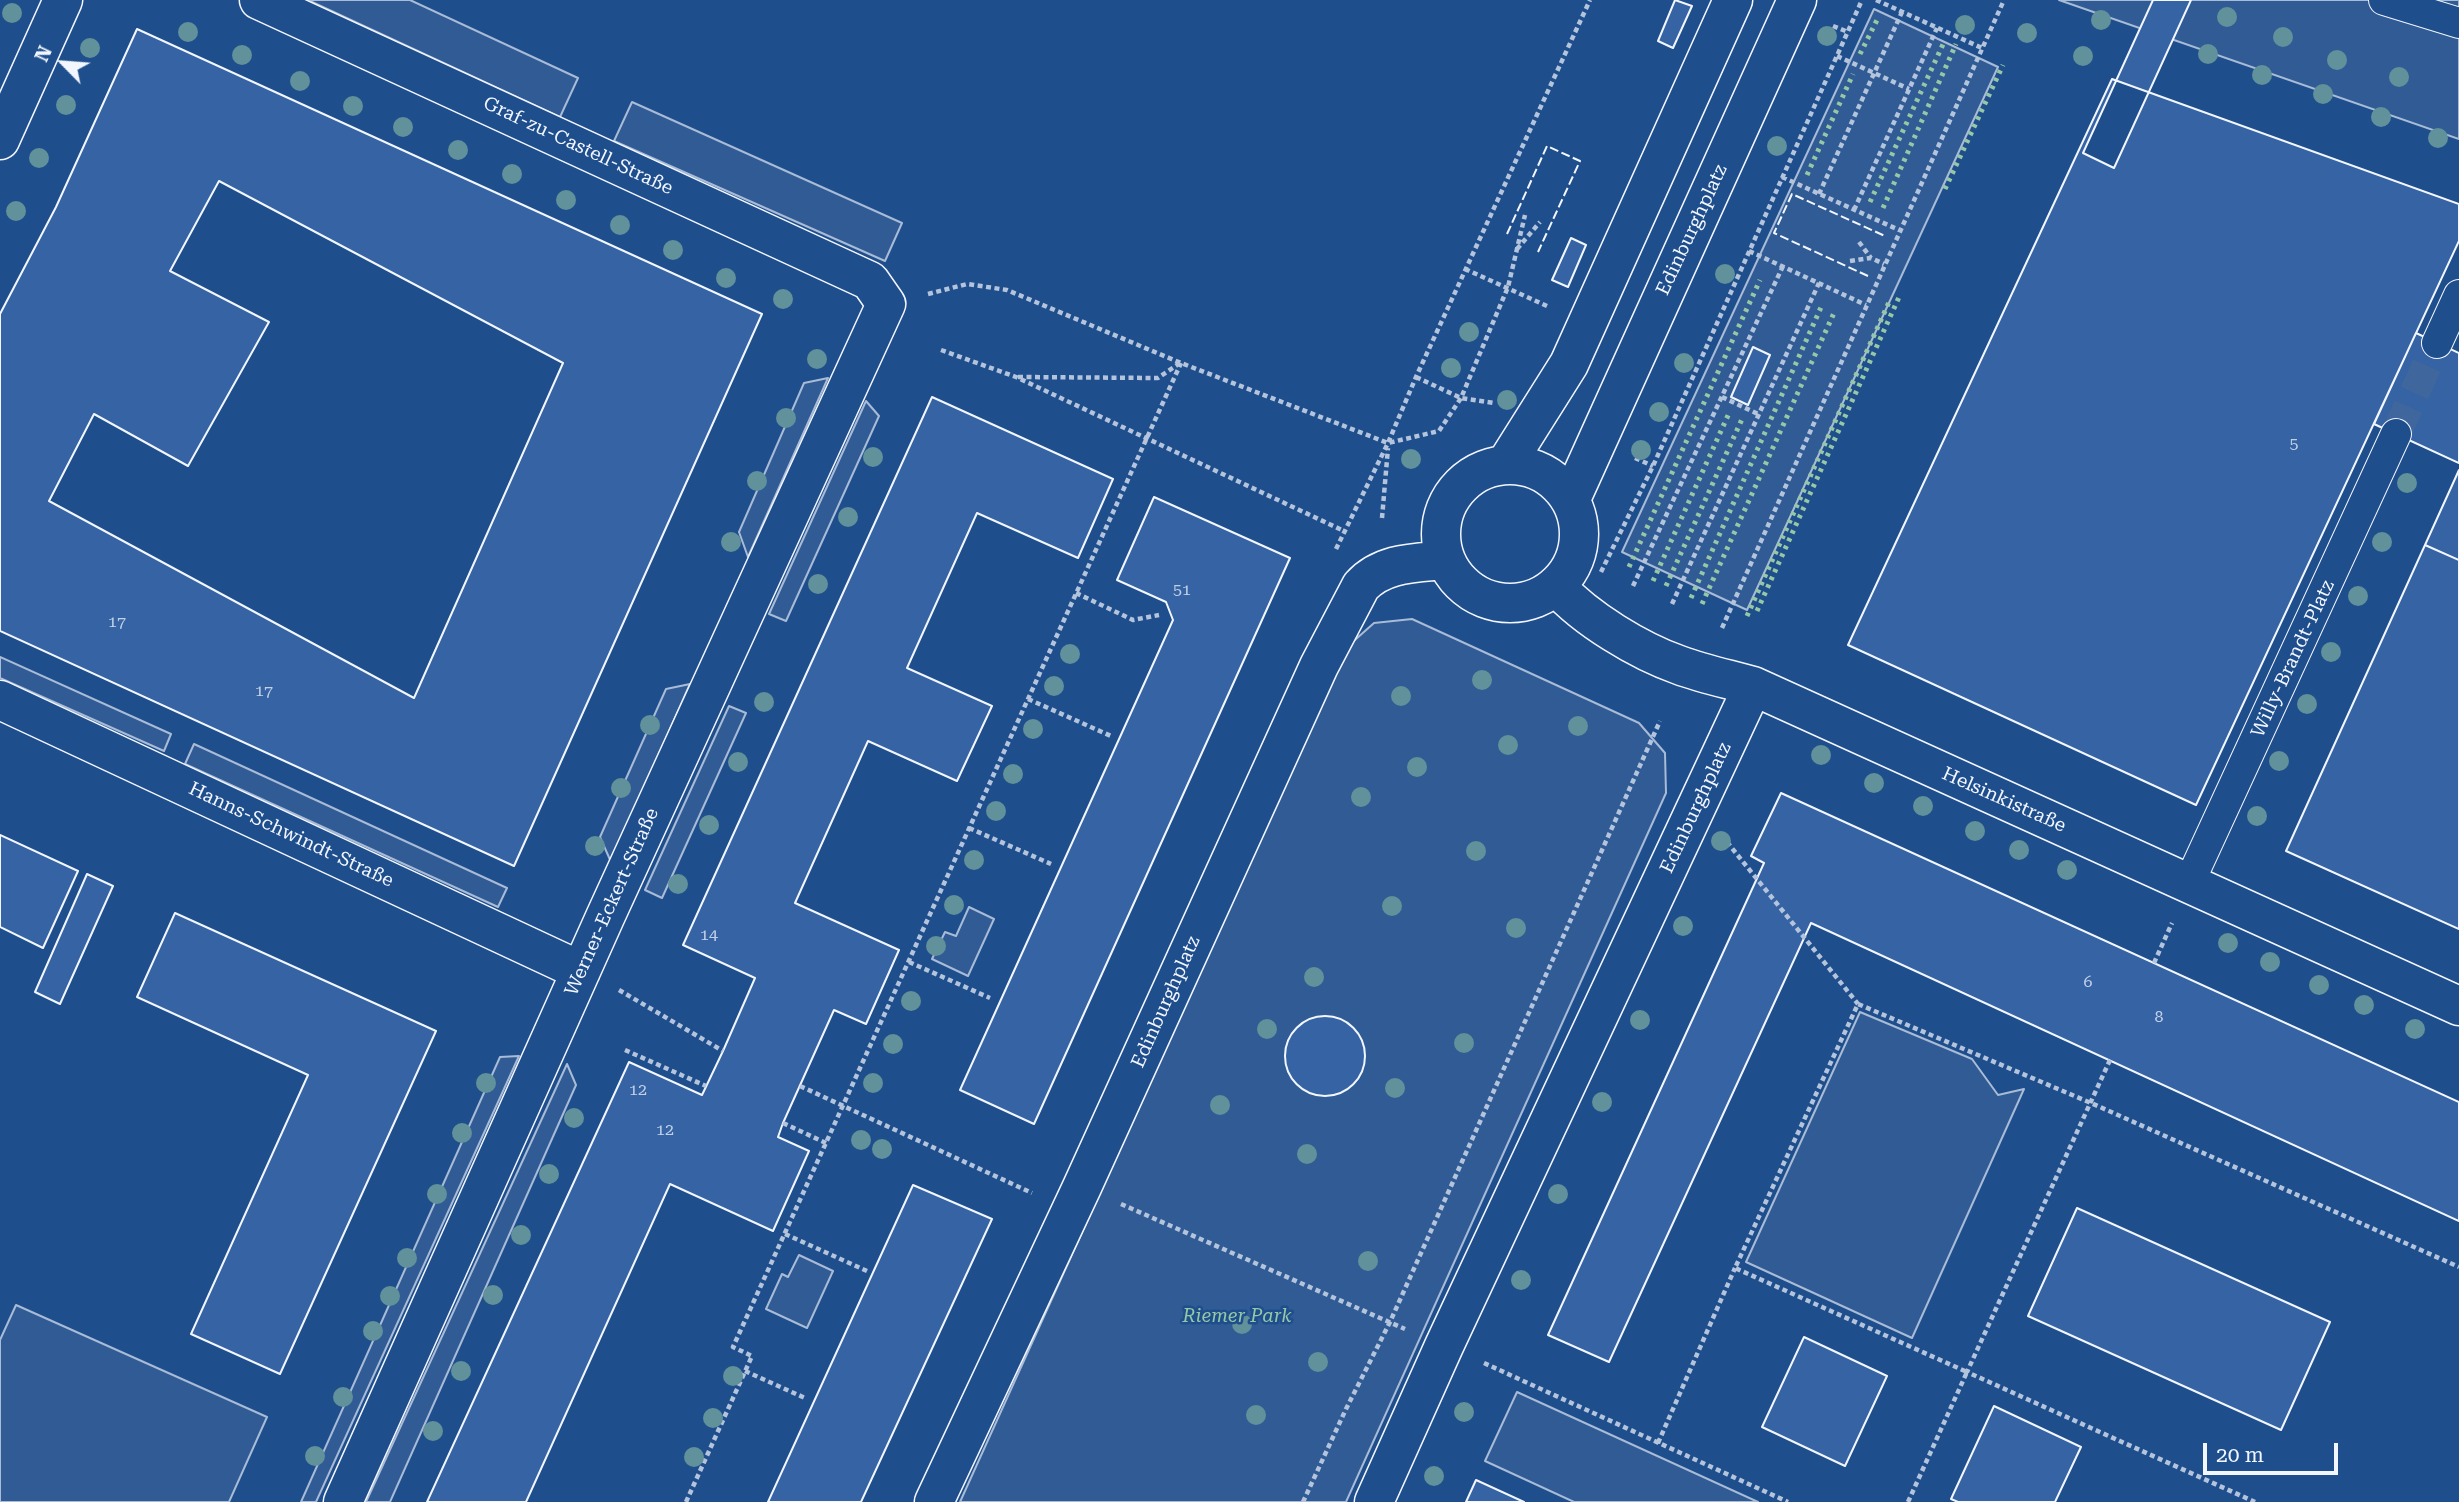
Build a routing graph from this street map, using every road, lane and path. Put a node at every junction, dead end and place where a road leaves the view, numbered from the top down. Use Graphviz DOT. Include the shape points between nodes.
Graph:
graph roads {
  1 [pos="63,0"];
  2 [pos="259,0"];
  3 [pos="1590,0"];
  4 [pos="1733,0"];
  5 [pos="1797,0"];
  6 [pos="1862,0"];
  7 [pos="1876,0"];
  8 [pos="2004,0"];
  9 [pos="2384,0"];
  10 [pos="1902,12"];
  11 [pos="2459,23"];
  12 [pos="1937,27"];
  13 [pos="1982,48"];
  14 [pos="1838,56"];
  15 [pos="1874,73"];
  16 [pos="1909,89"];
  17 [pos="0,140"];
  18 [pos="1782,177"];
  19 [pos="1819,194"];
  20 [pos="1854,210"];
  21 [pos="1525,215"];
  22 [pos="1540,222"];
  23 [pos="1899,230"];
  24 [pos="1860,242"];
  25 [pos="1517,249"];
  26 [pos="1749,250"];
  27 [pos="1871,258"];
  28 [pos="1850,261"];
  29 [pos="1884,264"];
  30 [pos="1783,266"];
  31 [pos="1465,269"];
  32 [pos="1819,283"];
  33 [pos="1508,287"];
  34 [pos="2459,295"];
  35 [pos="886,304"];
  36 [pos="1866,304"];
  37 [pos="1557,310"];
  38 [pos="2437,343"];
  39 [pos="941,350"];
  40 [pos="1181,363"];
  41 [pos="1016,377"];
  42 [pos="1721,397"];
  43 [pos="1669,410"];
  44 [pos="1675,413"];
  45 [pos="1758,414"];
  46 [pos="2396,434"];
  47 [pos="1147,437"];
  48 [pos="1388,443"];
  49 [pos="1506,464"];
  50 [pos="1571,499"];
  51 [pos="1382,518"];
  52 [pos="1344,531"];
  53 [pos="1333,556"];
  54 [pos="1446,560"];
  55 [pos="1633,586"];
  56 [pos="1076,593"];
  57 [pos="1562,593"];
  58 [pos="1672,604"];
  59 [pos="1158,614"];
  60 [pos="1722,628"];
  61 [pos="1753,685"];
  62 [pos="1028,699"];
  63 [pos="0,701"];
  64 [pos="1660,721"];
  65 [pos="1111,736"];
  66 [pos="1696,806"];
  67 [pos="970,828"];
  68 [pos="1051,864"];
  69 [pos="2189,884"];
  70 [pos="909,962"];
  71 [pos="581,971"];
  72 [pos="990,998"];
  73 [pos="1858,1004"];
  74 [pos="2459,1006"];
  75 [pos="625,1049"];
  76 [pos="723,1051"];
  77 [pos="2110,1060"];
  78 [pos="706,1086"];
  79 [pos="800,1086"];
  80 [pos="2091,1104"];
  81 [pos="843,1106"];
  82 [pos="783,1123"];
  83 [pos="826,1143"];
  84 [pos="1070,1210"];
  85 [pos="785,1234"];
  86 [pos="2459,1267"];
  87 [pos="1735,1268"];
  88 [pos="867,1271"];
  89 [pos="745,1371"];
  90 [pos="1967,1372"];
  91 [pos="804,1398"];
  92 [pos="1658,1443"];
  93 [pos="343,1502"];
  94 [pos="686,1502"];
  95 [pos="934,1502"];
  96 [pos="1303,1502"];
  97 [pos="1374,1502"];
  98 [pos="1908,1502"];
  99 [pos="2255,1502"];
  1 -- 17 [label="street"];
  2 -- 35 [label="street, Graf-zu-Castell-Straße" via="870,281"];
  3 -- 31 [label="path"];
  4 -- 49 [label="street" via="1569,364"];
  5 -- 50 [label="street, Edinburghplatz"];
  6 -- 14 [label="path"];
  7 -- 10 [label="path"];
  8 -- 13 [label="path"];
  9 -- 11 [label="street"];
  10 -- 12 [label="path"];
  10 -- 15 [label="path"];
  12 -- 13 [label="path"];
  12 -- 16 [label="path"];
  13 -- 23 [label="path"];
  14 -- 15 [label="path"];
  14 -- 18 [label="path"];
  15 -- 16 [label="path"];
  15 -- 19 [label="path"];
  16 -- 20 [label="path"];
  18 -- 19 [label="path"];
  18 -- 26 [label="path"];
  19 -- 20 [label="path"];
  20 -- 23 [label="path"];
  21 -- 25 [label="path"];
  22 -- 25 [label="path"];
  23 -- 29 [label="path"];
  24 -- 27 [label="path"];
  25 -- 33 [label="path"];
  26 -- 30 [label="path"];
  26 -- 44 [label="path"];
  27 -- 28 [label="path"];
  27 -- 29 [label="path"];
  29 -- 36 [label="path"];
  30 -- 32 [label="path"];
  30 -- 42 [label="path"];
  31 -- 33 [label="path"];
  31 -- 48 [label="path"];
  32 -- 36 [label="path"];
  32 -- 45 [label="path"];
  33 -- 37 [label="path"];
  33 -- 48 [label="path" via="1461,398 1439,431"];
  34 -- 38 [label="street"];
  35 -- 40 [label="path" via="967,284 1007,290"];
  35 -- 71 [label="street, Werner-Eckert-Straße"];
  36 -- 60 [label="path"];
  39 -- 41 [label="path"];
  40 -- 41 [label="path" via="1158,378"];
  40 -- 47 [label="path"];
  40 -- 48 [label="path"];
  41 -- 47 [label="path"];
  42 -- 45 [label="path"];
  42 -- 55 [label="path"];
  43 -- 44 [label="path"];
  44 -- 57 [label="path" via="1604,570"];
  45 -- 58 [label="path"];
  46 -- 69 [label="street, Willy-Brandt-Platz"];
  47 -- 52 [label="path"];
  47 -- 56 [label="path"];
  48 -- 51 [label="path"];
  48 -- 52 [label="path"];
  49 -- 50 [label="street" via="1544,473"];
  49 -- 54 [label="street" via="1467,479 1454,494 1441,528"];
  50 -- 57 [label="street" via="1579,537"];
  52 -- 53 [label="path"];
  54 -- 57 [label="street" via="1463,584 1488,599 1518,602"];
  54 -- 84 [label="street, Edinburghplatz" via="1390,566 1362,586 1319,666"];
  56 -- 59 [label="path" via="1133,620"];
  56 -- 62 [label="path"];
  57 -- 61 [label="street, Helsinkistraße" via="1611,632 1678,665"];
  61 -- 66 [label="street, Edinburghplatz"];
  61 -- 69 [label="street, Helsinkistraße"];
  62 -- 65 [label="path"];
  62 -- 67 [label="path"];
  63 -- 71 [label="street, Hanns-Schwindt-Straße"];
  64 -- 96 [label="path" via="1395,1310"];
  66 -- 73 [label="path"];
  66 -- 97 [label="street, Edinburghplatz"];
  67 -- 68 [label="path"];
  67 -- 70 [label="path"];
  69 -- 74 [label="street, Helsinkistraße"];
  70 -- 72 [label="path"];
  70 -- 81 [label="path"];
  71 -- 76 [label="path" via="645,1003"];
  71 -- 93 [label="street, Werner-Eckert-Straße"];
  73 -- 80 [label="path"];
  73 -- 87 [label="path"];
  75 -- 78 [label="path"];
  77 -- 80 [label="path"];
  79 -- 81 [label="path"];
  80 -- 86 [label="path"];
  80 -- 90 [label="path"];
  81 -- 83 [label="path"];
  81 -- 84 [label="path"];
  82 -- 83 [label="path"];
  83 -- 85 [label="path"];
  84 -- 95 [label="street, Edinburghplatz"];
  85 -- 88 [label="path"];
  85 -- 89 [label="path" via="733,1347 752,1356"];
  87 -- 90 [label="path"];
  87 -- 92 [label="path"];
  89 -- 91 [label="path"];
  89 -- 94 [label="path"];
  90 -- 98 [label="path"];
  90 -- 99 [label="path"];
}
